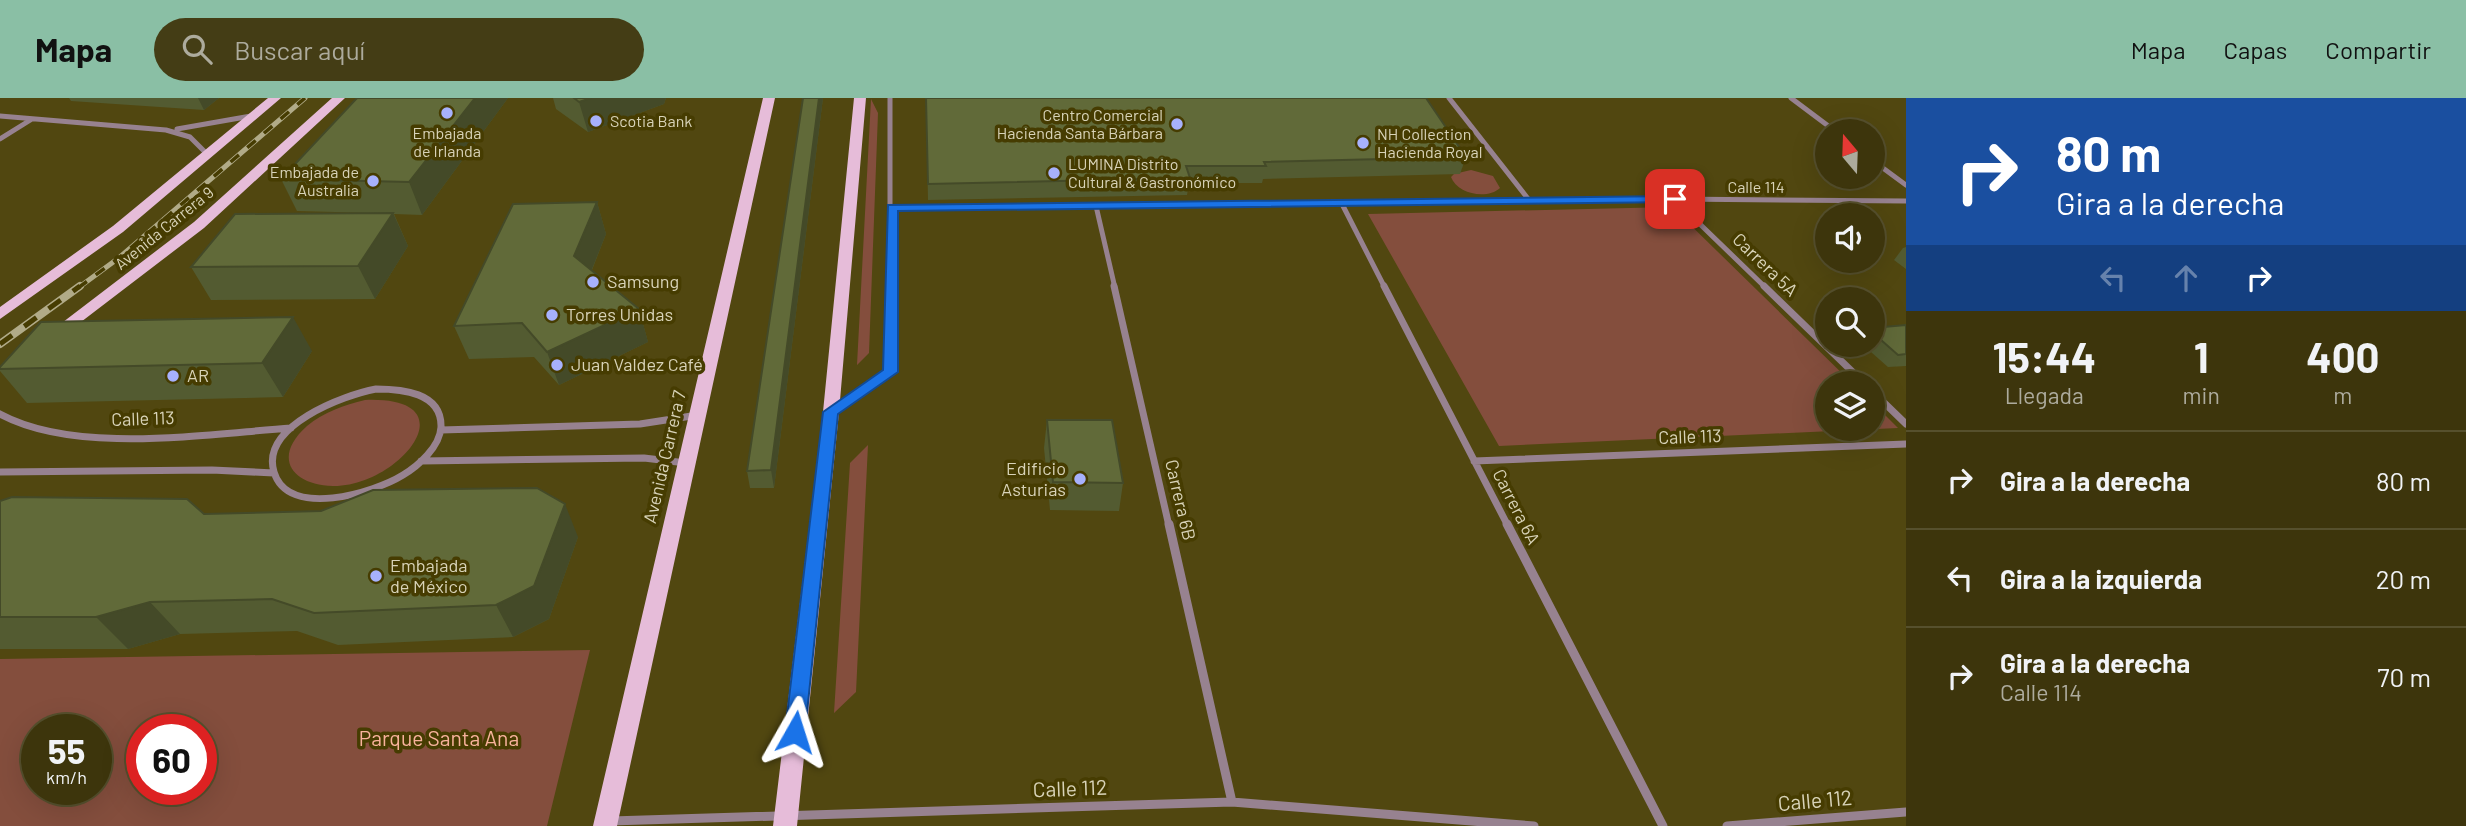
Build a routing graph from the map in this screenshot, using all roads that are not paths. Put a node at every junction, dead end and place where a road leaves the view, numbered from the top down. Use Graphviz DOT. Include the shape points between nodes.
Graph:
graph roads {
  1 [pos="275,98"];
  2 [pos="339,98"];
  3 [pos="769,98"];
  4 [pos="860,98"];
  5 [pos="890,98"];
  6 [pos="1449,98"];
  7 [pos="1791,98"];
  8 [pos="0,116"];
  9 [pos="254,116"];
  10 [pos="32,118"];
  11 [pos="1819,119"];
  12 [pos="166,130"];
  13 [pos="0,139"];
  14 [pos="208,155"];
  15 [pos="1885,169"];
  16 [pos="1906,185"];
  17 [pos="1675,199"];
  18 [pos="1529,200"];
  19 [pos="1906,201"];
  20 [pos="1341,202"];
  21 [pos="1096,206"];
  22 [pos="892,208"];
  23 [pos="0,314"];
  24 [pos="41,345"];
  25 [pos="1852,371"];
  26 [pos="1885,404"];
  27 [pos="831,412"];
  28 [pos="0,414"];
  29 [pos="699,414"];
  30 [pos="1906,424"];
  31 [pos="291,428"];
  32 [pos="441,430"];
  33 [pos="1906,444"];
  34 [pos="421,461"];
  35 [pos="1474,461"];
  36 [pos="687,463"];
  37 [pos="0,472"];
  38 [pos="274,473"];
  39 [pos="1232,802"];
  40 [pos="1906,812"];
  41 [pos="785,820"];
  42 [pos="606,824"];
  43 [pos="1534,826"];
  44 [pos="1663,826"];
  45 [pos="1727,826"];
  1 -- 9 [label="main road, Avenida Carrera 9"];
  2 -- 24 [label="main road, Avenida Carrera 9" via="199,225"];
  3 -- 29 [label="main road, Avenida Carrera 7"];
  4 -- 27 [label="main road"];
  5 -- 22 [label="street"];
  6 -- 18 [label="street"];
  7 -- 11 [label="street"];
  8 -- 10 [label="street"];
  9 -- 12 [label="street"];
  9 -- 14 [label="main road, Avenida Carrera 9"];
  10 -- 12 [label="street"];
  10 -- 13 [label="street"];
  12 -- 14 [label="street" via="188,134"];
  14 -- 23 [label="main road, Avenida Carrera 9" via="108,236"];
  15 -- 16 [label="street"];
  17 -- 18 [label="street, Calle 114"];
  17 -- 19 [label="street, Calle 114"];
  17 -- 25 [label="street, Carrera 5A"];
  18 -- 20 [label="street, Calle 114"];
  20 -- 21 [label="street, Calle 114"];
  20 -- 35 [label="street, Carrera 6A"];
  21 -- 22 [label="street, Calle 114"];
  21 -- 39 [label="street, Carrera 6B"];
  22 -- 27 [label="street" via="891,372"];
  26 -- 30 [label="street"];
  27 -- 41 [label="main road"];
  28 -- 31 [label="street, Calle 113" via="28,429 68,437"];
  29 -- 32 [label="street" via="640,424"];
  29 -- 36 [label="main road, Avenida Carrera 7"];
  31 -- 32 [label="street" via="330,402 376,389 398,389 432,402 440,414"];
  31 -- 38 [label="street" via="279,443"];
  32 -- 34 [label="street"];
  33 -- 35 [label="street, Calle 113"];
  34 -- 36 [label="street" via="644,457"];
  34 -- 38 [label="street" via="384,485 340,498 298,494 282,485"];
  35 -- 44 [label="street, Carrera 6A"];
  36 -- 42 [label="main road, Avenida Carrera 7"];
  37 -- 38 [label="street"];
  39 -- 41 [label="street, Calle 112"];
  39 -- 43 [label="street, Calle 112"];
  40 -- 45 [label="street, Calle 112"];
  41 -- 42 [label="street, Calle 112" via="679,818"];
}
